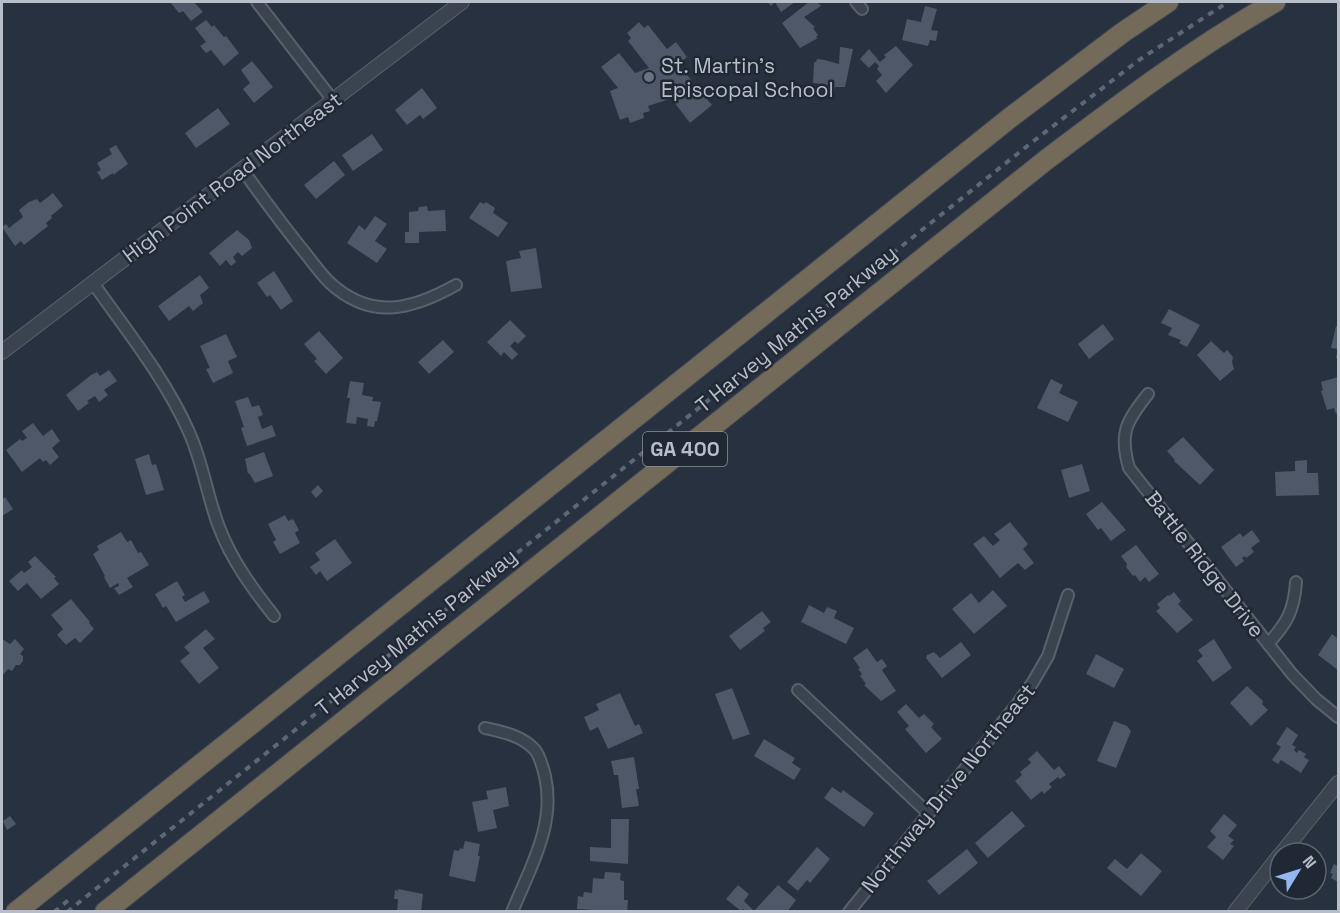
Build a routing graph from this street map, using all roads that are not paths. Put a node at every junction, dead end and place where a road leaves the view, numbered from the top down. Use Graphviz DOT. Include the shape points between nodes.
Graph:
graph roads {
  1 [pos="257,2"];
  2 [pos="462,2"];
  3 [pos="1168,2"];
  4 [pos="1275,2"];
  5 [pos="332,99"];
  6 [pos="242,169"];
  7 [pos="93,283"];
  8 [pos="456,285"];
  9 [pos="2,352"];
  10 [pos="1148,394"];
  11 [pos="1296,582"];
  12 [pos="1068,595"];
  13 [pos="274,616"];
  14 [pos="1268,644"];
  15 [pos="798,690"];
  16 [pos="1338,717"];
  17 [pos="485,728"];
  18 [pos="1338,783"];
  19 [pos="928,813"];
  20 [pos="1291,841"];
  21 [pos="1268,870"];
  22 [pos="16,912"];
  23 [pos="105,912"];
  24 [pos="512,912"];
  25 [pos="849,912"];
  26 [pos="1235,912"];
  1 -- 5 [label="street"];
  2 -- 5 [label="street, High Point Road Northeast"];
  3 -- 22 [label="highway, T Harvey Mathis Parkway / GA 400" via="1011,117"];
  4 -- 23 [label="highway, T Harvey Mathis Parkway / GA 400" via="1209,42 1046,160"];
  5 -- 6 [label="street, High Point Road Northeast"];
  6 -- 7 [label="street, High Point Road Northeast"];
  6 -- 8 [label="street" via="327,280 351,298 379,307 399,308 431,299"];
  7 -- 9 [label="street, High Point Road Northeast"];
  7 -- 13 [label="street" via="180,411 200,459 219,527 237,566"];
  10 -- 14 [label="street, Battle Ridge Drive" via="1125,430 1124,450 1129,468"];
  11 -- 14 [label="street" via="1290,616"];
  12 -- 19 [label="street, Northway Drive Northeast" via="1048,657 1033,682"];
  14 -- 16 [label="street, Battle Ridge Drive" via="1292,674"];
  15 -- 19 [label="street"];
  17 -- 24 [label="street" via="514,735 535,750 548,788 549,812 544,834"];
  18 -- 20 [label="street"];
  19 -- 25 [label="street, Northway Drive Northeast"];
  21 -- 26 [label="street"];
}
